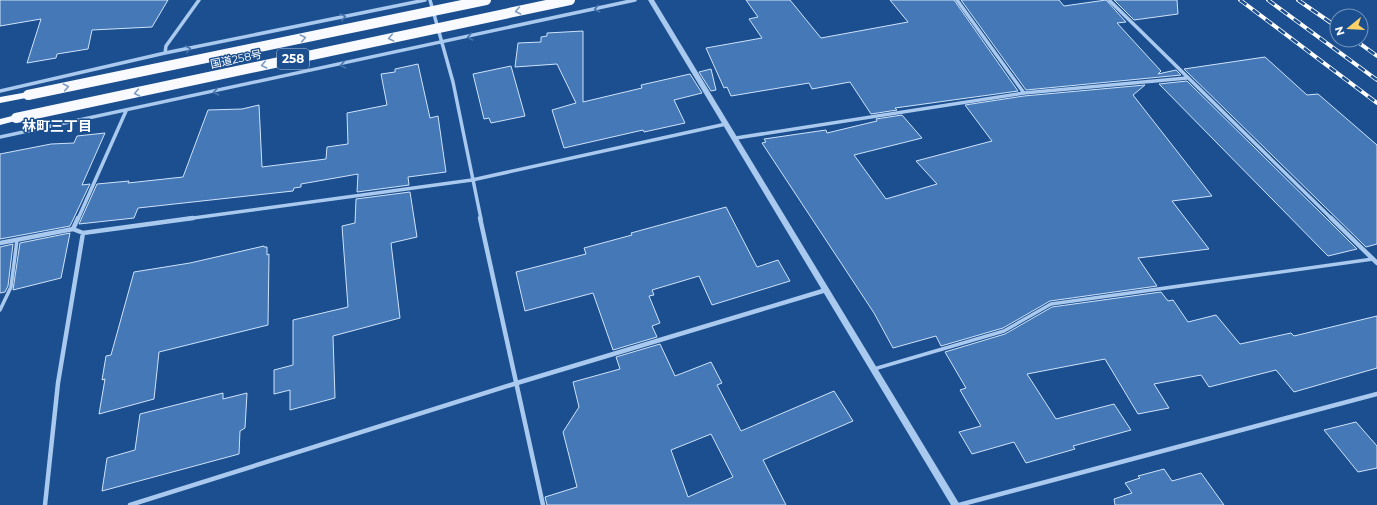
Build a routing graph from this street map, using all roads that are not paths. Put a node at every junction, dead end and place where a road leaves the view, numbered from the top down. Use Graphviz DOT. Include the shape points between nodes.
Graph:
graph roads {
  1 [pos="198,0"];
  2 [pos="425,0"];
  3 [pos="430,0"];
  4 [pos="486,0"];
  5 [pos="570,0"];
  6 [pos="635,0"];
  7 [pos="652,0"];
  8 [pos="957,0"];
  9 [pos="1109,0"];
  10 [pos="442,44"];
  11 [pos="164,53"];
  12 [pos="1187,78"];
  13 [pos="0,91"];
  14 [pos="1024,93"];
  15 [pos="0,100"];
  16 [pos="126,112"];
  17 [pos="0,122"];
  18 [pos="727,124"];
  19 [pos="0,137"];
  20 [pos="736,138"];
  21 [pos="472,180"];
  22 [pos="73,229"];
  23 [pos="83,233"];
  24 [pos="17,240"];
  25 [pos="0,243"];
  26 [pos="1373,259"];
  27 [pos="1377,263"];
  28 [pos="827,290"];
  29 [pos="0,310"];
  30 [pos="874,369"];
  31 [pos="517,383"];
  32 [pos="1377,394"];
  33 [pos="45,505"];
  34 [pos="130,505"];
  35 [pos="543,505"];
  36 [pos="956,505"];
  37 [pos="959,505"];
  1 -- 11 [label="street" via="166,46"];
  11 -- 2 [label="street, one-way"];
  3 -- 10 [label="street"];
  15 -- 4 [label="highway, 国道258号 / 258, one-way, bridge"];
  5 -- 17 [label="highway, 国道258号 / 258, one-way, bridge"];
  6 -- 10 [label="street, one-way"];
  7 -- 18 [label="street"];
  8 -- 14 [label="street"];
  9 -- 12 [label="street"];
  10 -- 16 [label="street, one-way"];
  10 -- 21 [label="street" via="453,82"];
  11 -- 13 [label="street"];
  12 -- 14 [label="street"];
  12 -- 26 [label="street"];
  14 -- 20 [label="street"];
  16 -- 19 [label="street"];
  16 -- 22 [label="street"];
  18 -- 20 [label="street"];
  18 -- 21 [label="street"];
  20 -- 28 [label="street"];
  21 -- 23 [label="street"];
  21 -- 31 [label="street"];
  22 -- 23 [label="street"];
  22 -- 24 [label="street"];
  23 -- 33 [label="street" via="58,383"];
  24 -- 25 [label="street"];
  24 -- 29 [label="lane" via="12,288"];
  26 -- 27 [label="street"];
  26 -- 30 [label="lane" via="1051,304 1004,331"];
  28 -- 30 [label="street"];
  28 -- 31 [label="street"];
  30 -- 36 [label="street"];
  31 -- 34 [label="street"];
  31 -- 35 [label="street"];
  32 -- 37 [label="street"];
}
